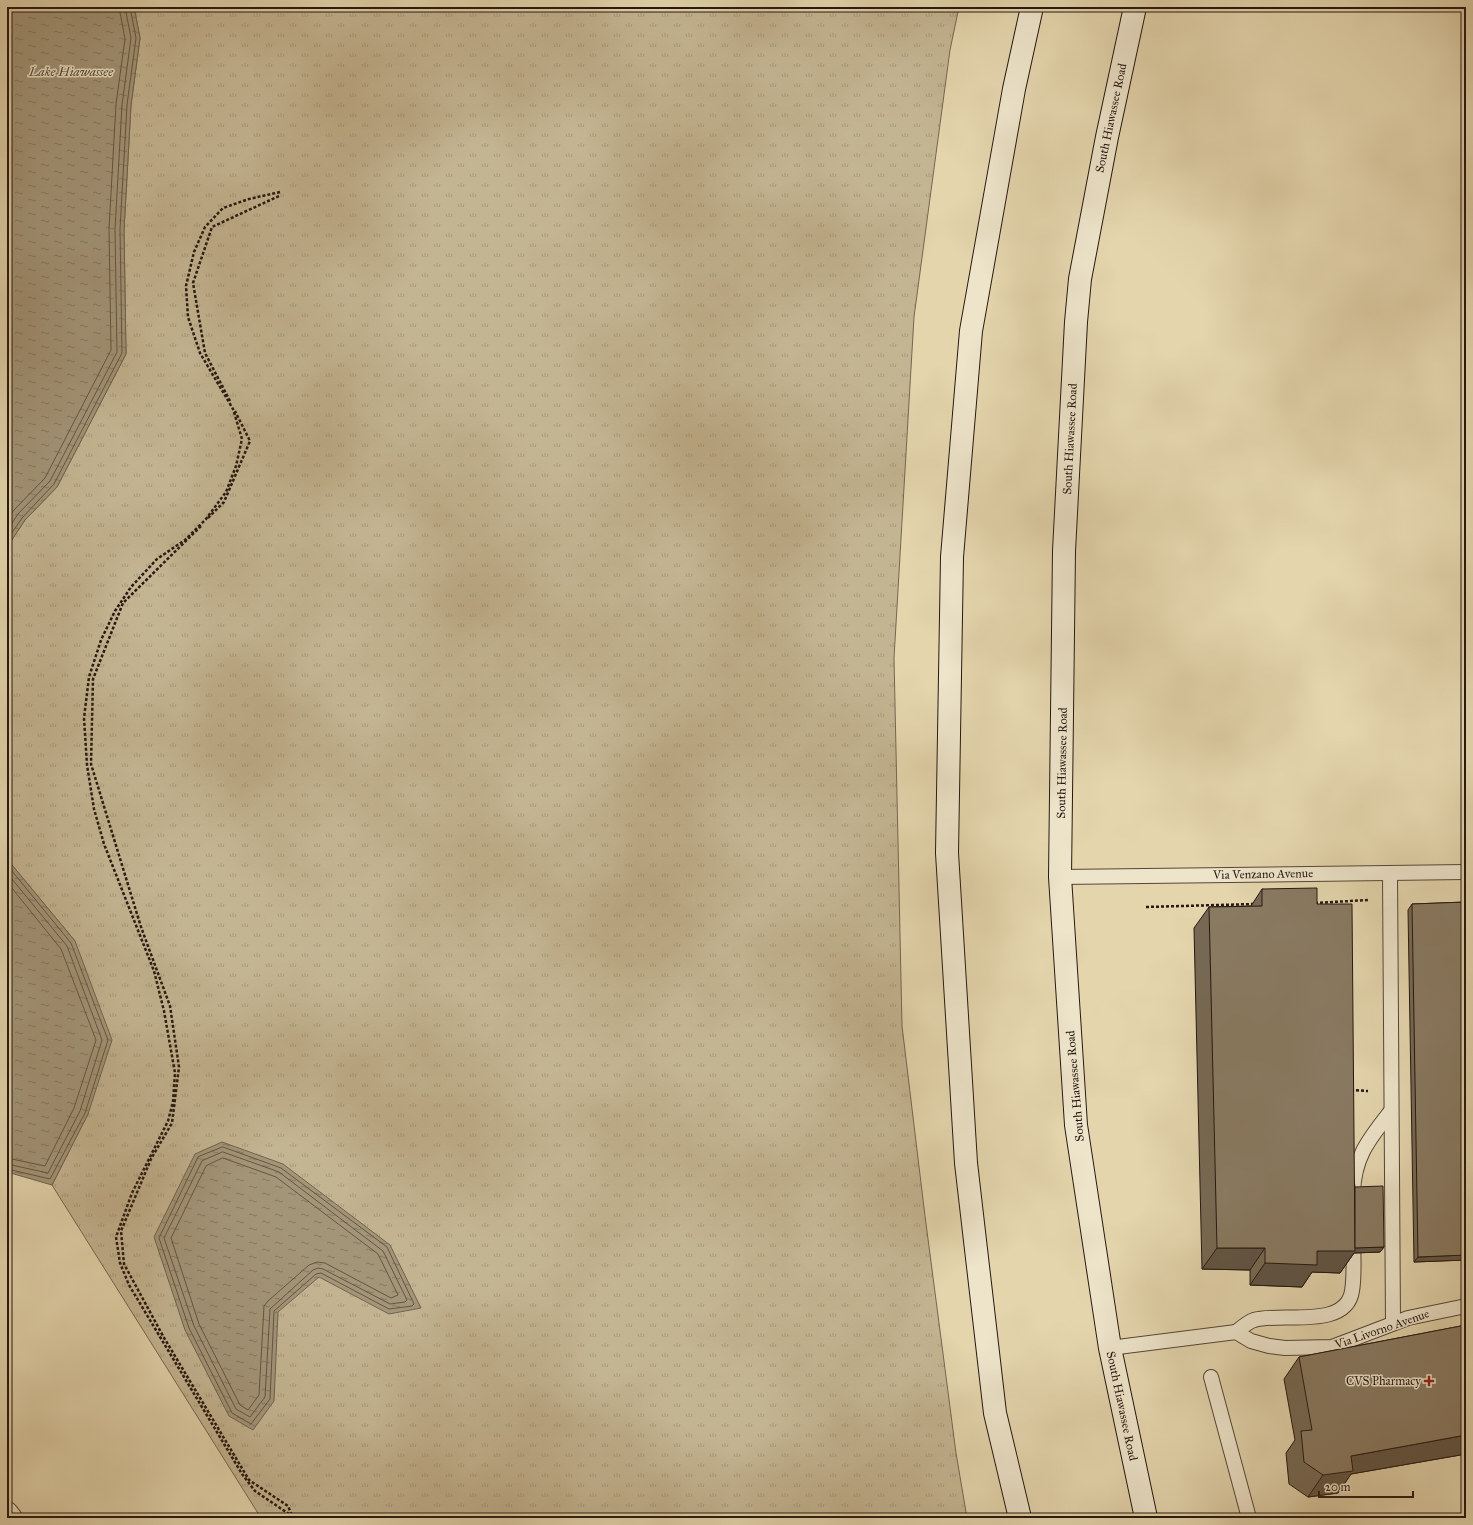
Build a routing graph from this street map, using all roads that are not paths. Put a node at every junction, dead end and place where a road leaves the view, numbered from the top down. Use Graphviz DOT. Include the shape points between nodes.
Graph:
graph roads {
  1 [pos="1032,7"];
  2 [pos="1135,7"];
  3 [pos="1466,872"];
  4 [pos="1390,873"];
  5 [pos="1060,877"];
  6 [pos="1391,1111"];
  7 [pos="1353,1203"];
  8 [pos="1353,1218"];
  9 [pos="1466,1306"];
  10 [pos="1393,1323"];
  11 [pos="1236,1332"];
  12 [pos="1110,1348"];
  13 [pos="1211,1377"];
  14 [pos="7,1513"];
  15 [pos="11,1518"];
  16 [pos="1020,1518"];
  17 [pos="1146,1518"];
  18 [pos="1248,1518"];
  1 -- 16 [label="street" via="1014,89 971,331 952,557 946,853 966,1163 995,1414"];
  2 -- 5 [label="street, South Hiawassee Road" via="1080,279 1076,322 1064,551"];
  3 -- 4 [label="lane, Via Venzano Avenue"];
  4 -- 5 [label="lane, Via Venzano Avenue"];
  4 -- 6 [label="lane"];
  5 -- 12 [label="street, South Hiawassee Road" via="1076,1125"];
  6 -- 7 [label="lane" via="1367,1141 1358,1158"];
  6 -- 10 [label="lane"];
  8 -- 11 [label="lane" via="1352,1291 1348,1302 1338,1311 1327,1315 1254,1320"];
  9 -- 10 [label="lane, Via Livorno Avenue"];
  10 -- 11 [label="lane, Via Livorno Avenue" via="1332,1347 1269,1346 1251,1341"];
  11 -- 12 [label="lane"];
  12 -- 17 [label="street, South Hiawassee Road"];
  13 -- 18 [label="lane"];
  14 -- 15 [label="street"];
}
